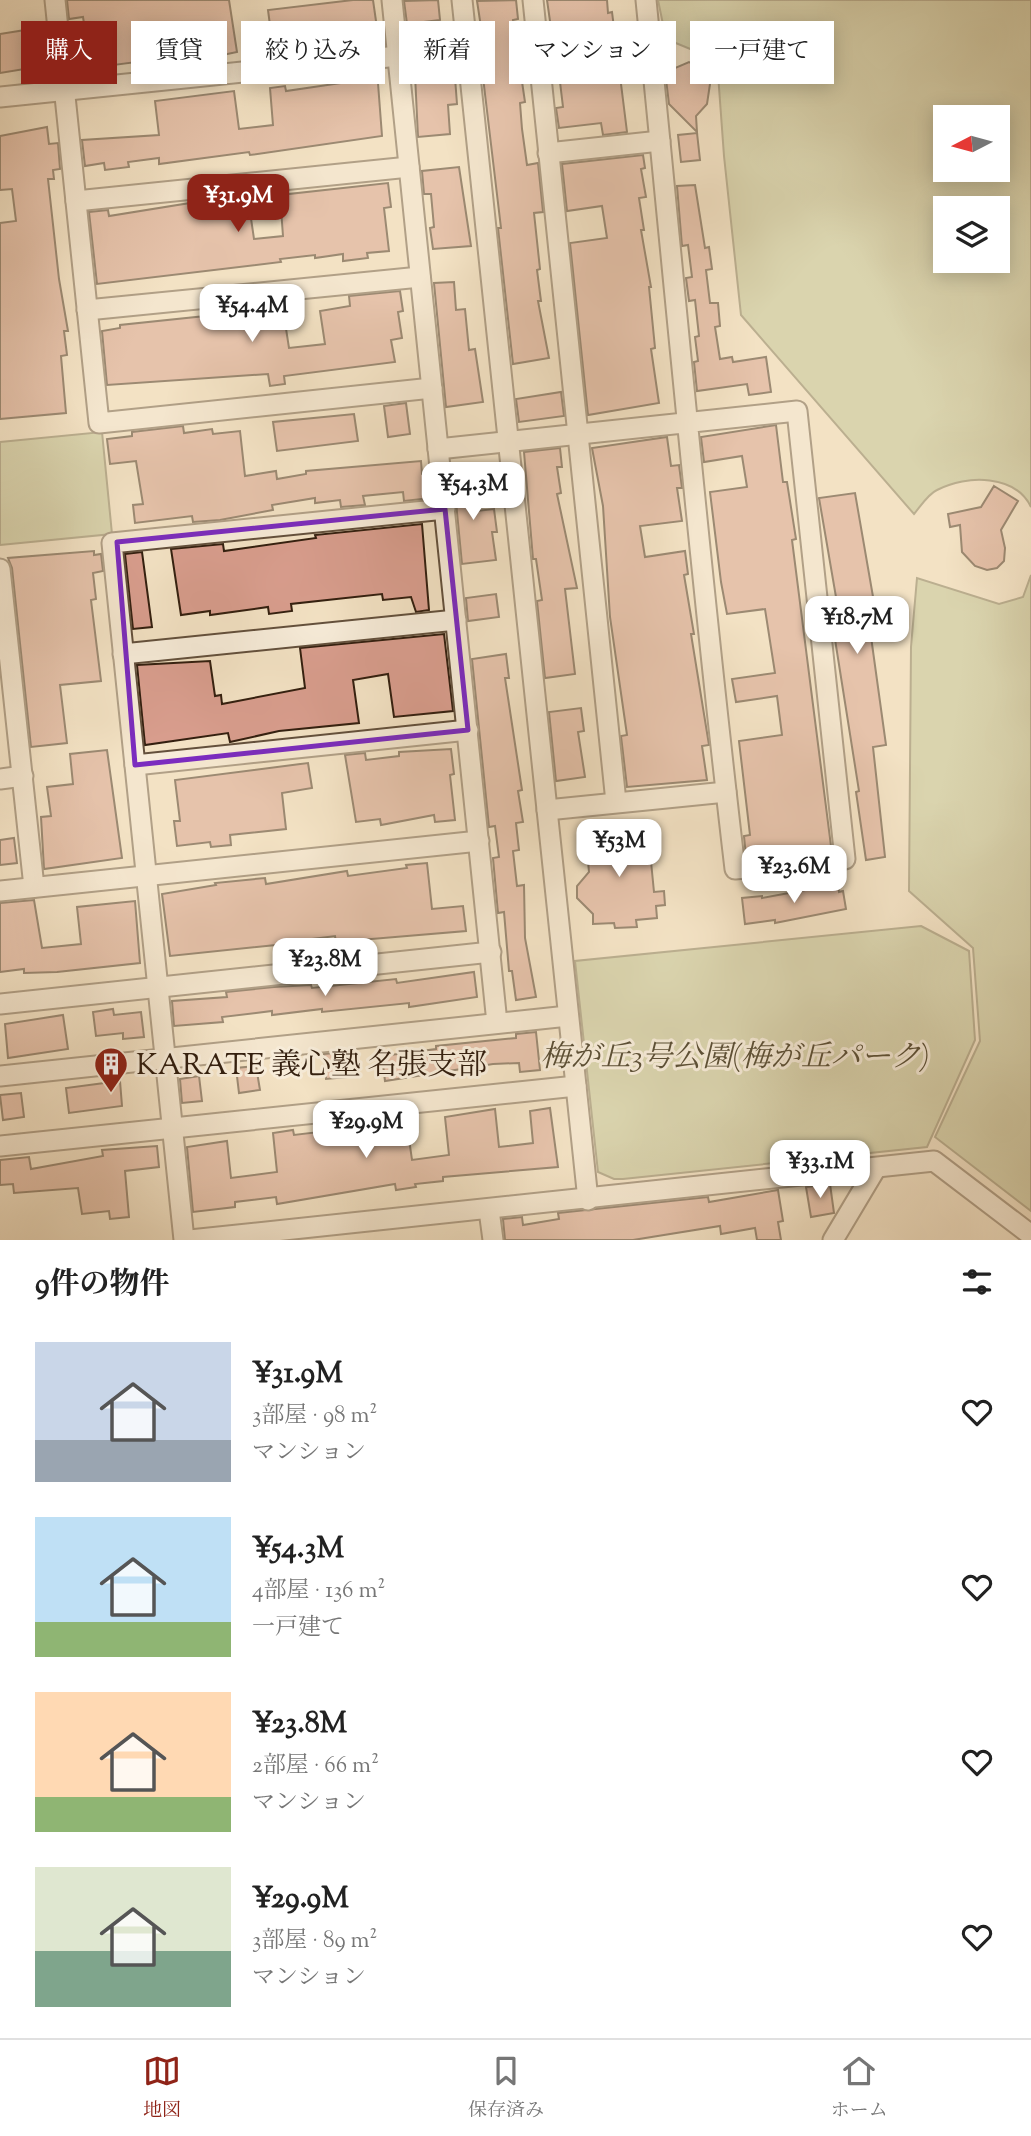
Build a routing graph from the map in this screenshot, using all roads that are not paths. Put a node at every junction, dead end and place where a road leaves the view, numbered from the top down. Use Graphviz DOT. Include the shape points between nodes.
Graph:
graph roads {
  1 [pos="55,0"];
  2 [pos="392,0"];
  3 [pos="462,0"];
  4 [pos="533,0"];
  5 [pos="646,0"];
  6 [pos="398,55"];
  7 [pos="64,90"];
  8 [pos="0,97"];
  9 [pos="660,141"];
  10 [pos="548,153"];
  11 [pos="409,167"];
  12 [pos="76,201"];
  13 [pos="420,277"];
  14 [pos="87,310"];
  15 [pos="432,388"];
  16 [pos="689,422"];
  17 [pos="578,434"];
  18 [pos="509,442"];
  19 [pos="438,449"];
  20 [pos="445,509"];
  21 [pos="0,569"];
  22 [pos="456,620"];
  23 [pos="123,654"];
  24 [pos="6,667"];
  25 [pos="468,730"];
  26 [pos="135,765"];
  27 [pos="23,776"];
  28 [pos="0,779"];
  29 [pos="726,792"];
  30 [pos="615,802"];
  31 [pos="547,810"];
  32 [pos="479,841"];
  33 [pos="147,876"];
  34 [pos="34,887"];
  35 [pos="0,891"];
  36 [pos="491,952"];
  37 [pos="158,987"];
  38 [pos="0,1004"];
  39 [pos="568,1016"];
  40 [pos="497,1023"];
  41 [pos="166,1058"];
  42 [pos="0,1076"];
  43 [pos="576,1086"];
  44 [pos="173,1129"];
  45 [pos="0,1146"];
  46 [pos="876,1168"];
  47 [pos="588,1200"];
  48 [pos="489,1210"];
  49 [pos="1031,1235"];
  50 [pos="184,1240"];
  51 [pos="190,1240"];
  52 [pos="493,1240"];
  53 [pos="833,1240"];
  1 -- 7 [label="street"];
  2 -- 6 [label="street"];
  3 -- 18 [label="street"];
  4 -- 10 [label="street"];
  5 -- 9 [label="street"];
  6 -- 7 [label="street"];
  6 -- 11 [label="street"];
  7 -- 8 [label="street"];
  7 -- 12 [label="street"];
  9 -- 10 [label="street"];
  9 -- 16 [label="street"];
  10 -- 17 [label="street"];
  11 -- 12 [label="street"];
  11 -- 13 [label="street"];
  12 -- 14 [label="street"];
  13 -- 14 [label="street"];
  13 -- 15 [label="street"];
  14 -- 15 [label="street" via="99,423"];
  15 -- 19 [label="street"];
  16 -- 17 [label="street"];
  16 -- 29 [label="street"];
  16 -- 29 [label="street" via="797,411 845,859 735,870"];
  17 -- 18 [label="street"];
  17 -- 30 [label="street"];
  18 -- 19 [label="street"];
  18 -- 31 [label="street"];
  19 -- 20 [label="street"];
  20 -- 22 [label="street"];
  20 -- 23 [label="street" via="112,543"];
  21 -- 24 [label="street"];
  22 -- 23 [label="street"];
  22 -- 25 [label="street"];
  23 -- 26 [label="street"];
  24 -- 27 [label="street"];
  25 -- 26 [label="street"];
  25 -- 32 [label="street"];
  26 -- 33 [label="street"];
  27 -- 28 [label="street"];
  27 -- 34 [label="street"];
  29 -- 30 [label="street"];
  30 -- 31 [label="street"];
  31 -- 39 [label="street"];
  32 -- 33 [label="street"];
  32 -- 36 [label="street"];
  33 -- 34 [label="street"];
  33 -- 37 [label="street"];
  34 -- 35 [label="street"];
  36 -- 37 [label="street"];
  36 -- 40 [label="street"];
  37 -- 38 [label="street"];
  37 -- 41 [label="street"];
  39 -- 40 [label="street"];
  39 -- 43 [label="street"];
  40 -- 41 [label="street"];
  41 -- 42 [label="street"];
  41 -- 44 [label="street"];
  43 -- 44 [label="street"];
  43 -- 47 [label="street"];
  44 -- 45 [label="street"];
  44 -- 50 [label="street"];
  46 -- 47 [label="street"];
  46 -- 49 [label="street" via="934,1161"];
  46 -- 53 [label="street"];
  47 -- 48 [label="street"];
  48 -- 51 [label="street"];
  48 -- 52 [label="street"];
}
